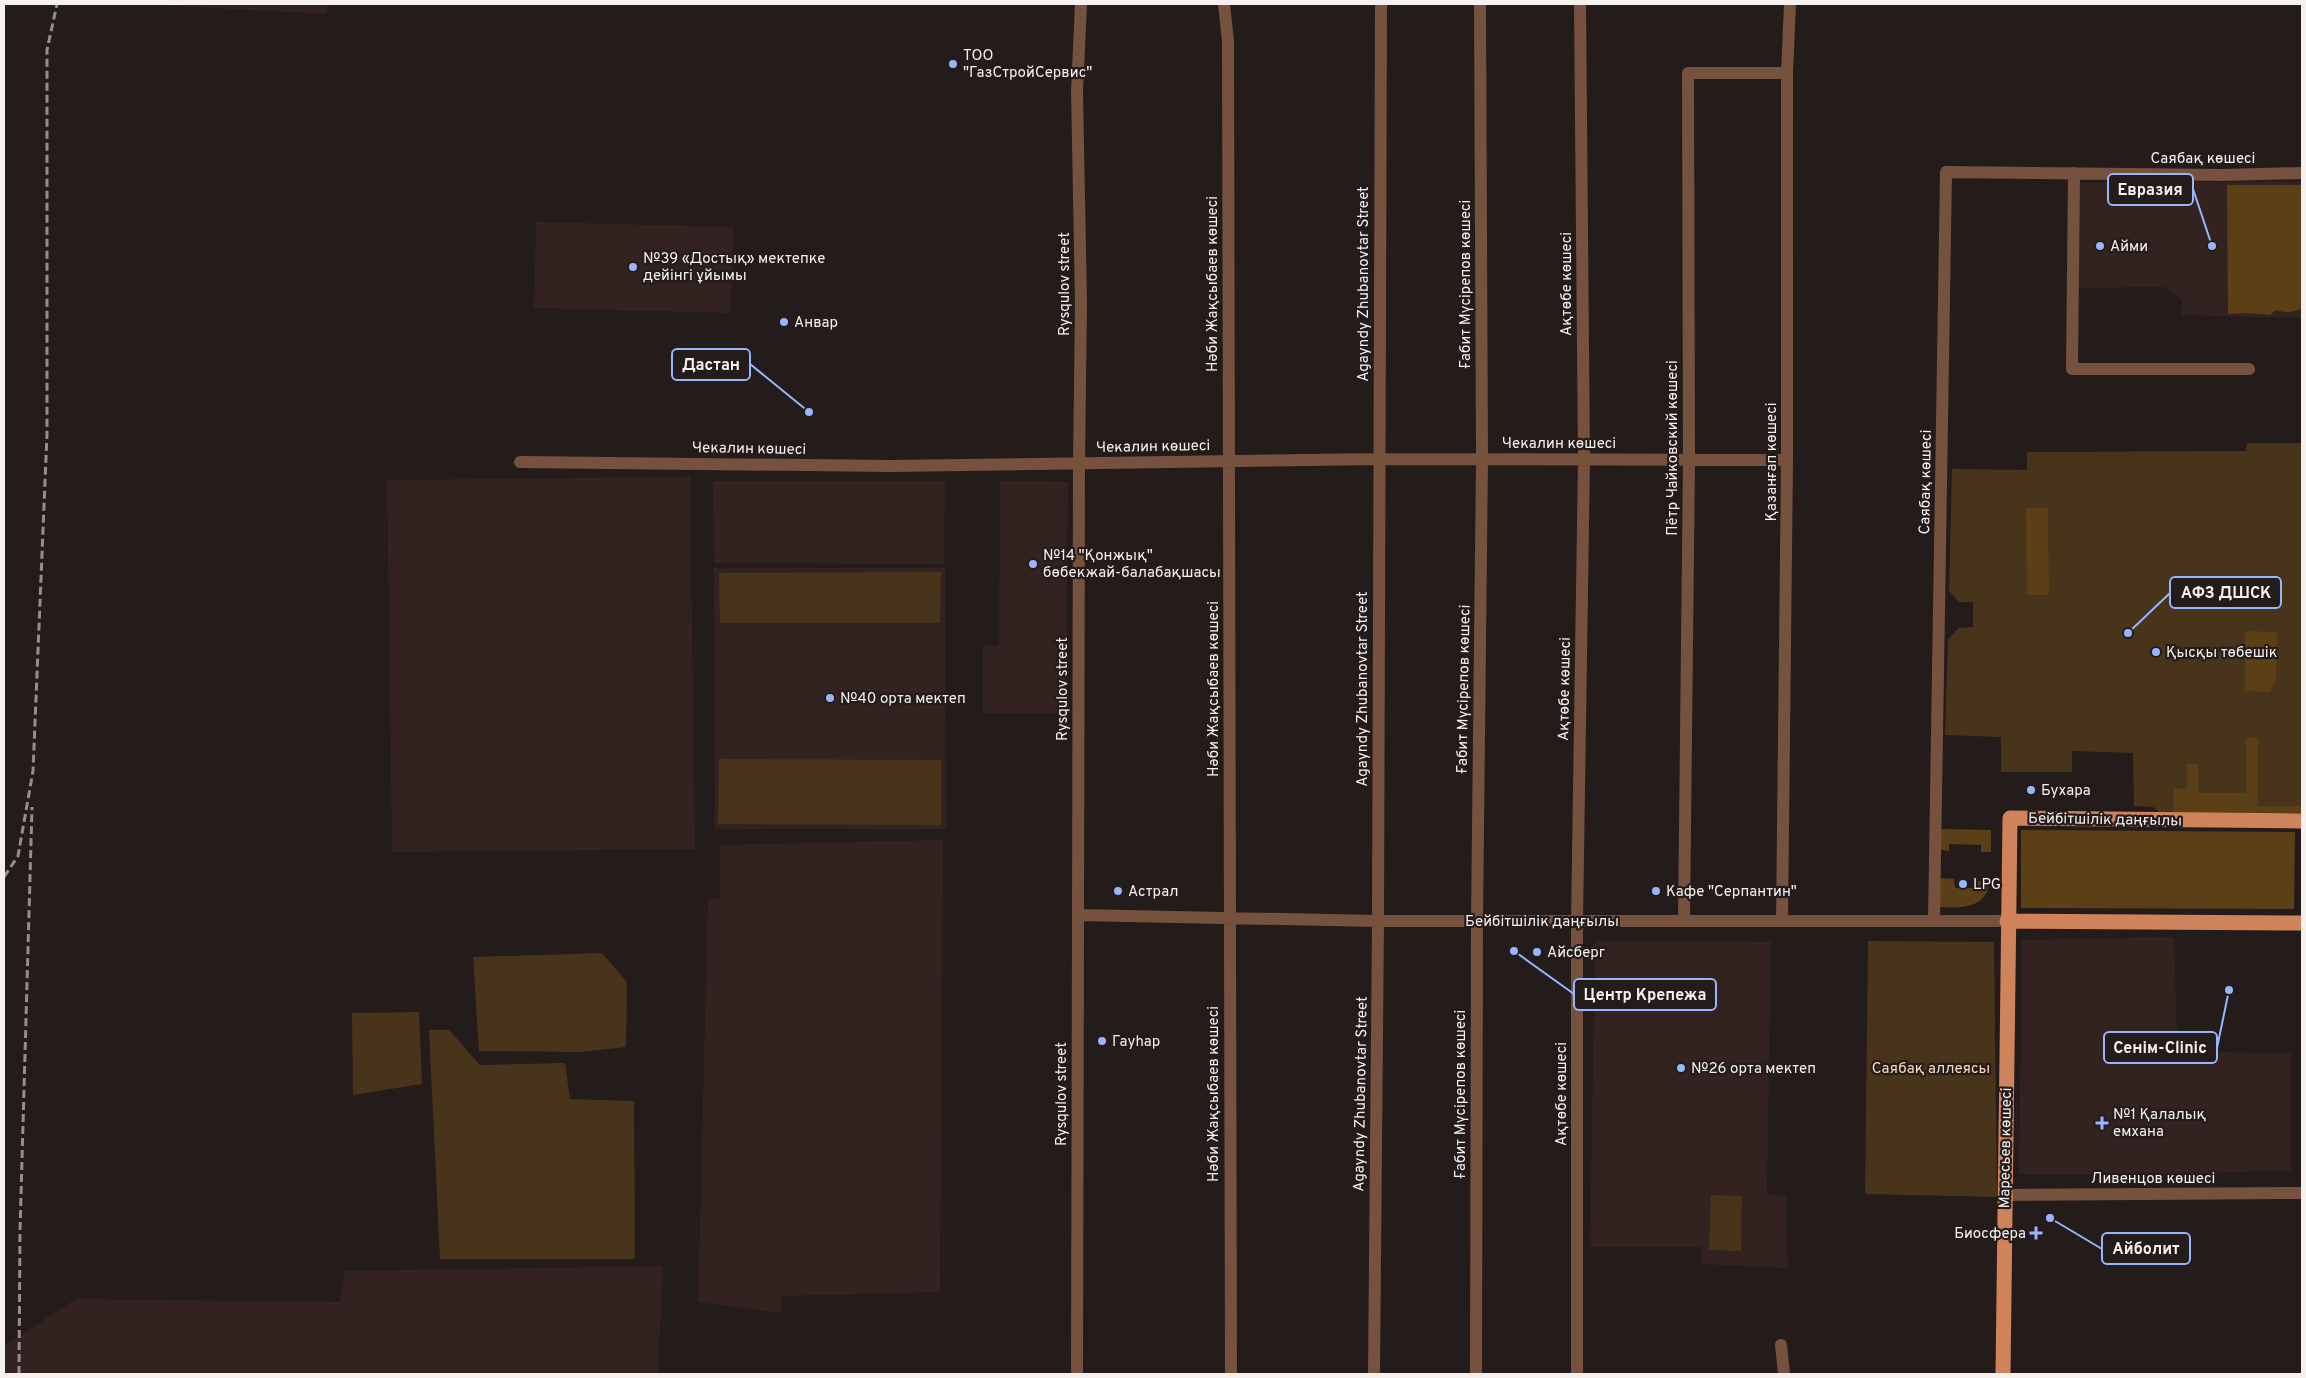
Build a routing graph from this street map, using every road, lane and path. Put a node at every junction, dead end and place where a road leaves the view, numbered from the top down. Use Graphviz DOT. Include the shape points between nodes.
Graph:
graph roads {
  1 [pos="1081,4"];
  2 [pos="1224,4"];
  3 [pos="1381,4"];
  4 [pos="1480,4"];
  5 [pos="1580,4"];
  6 [pos="1790,4"];
  7 [pos="1787,73"];
  8 [pos="2074,173"];
  9 [pos="2302,173"];
  10 [pos="2249,370"];
  11 [pos="1378,459"];
  12 [pos="1482,459"];
  13 [pos="1584,459"];
  14 [pos="1689,459"];
  15 [pos="1787,460"];
  16 [pos="1229,461"];
  17 [pos="520,462"];
  18 [pos="1079,464"];
  19 [pos="2302,821"];
  20 [pos="1078,915"];
  21 [pos="1229,918"];
  22 [pos="1378,921"];
  23 [pos="1477,921"];
  24 [pos="1578,921"];
  25 [pos="1684,921"];
  26 [pos="1782,921"];
  27 [pos="1934,921"];
  28 [pos="2007,921"];
  29 [pos="2302,923"];
  30 [pos="2302,1193"];
  31 [pos="2004,1195"];
  32 [pos="1781,1345"];
  33 [pos="1077,1374"];
  34 [pos="1231,1374"];
  35 [pos="1374,1374"];
  36 [pos="1476,1374"];
  37 [pos="1577,1374"];
  38 [pos="1784,1374"];
  39 [pos="2003,1374"];
  1 -- 18 [label="street, Rysqulov street" via="1077,91 1082,302"];
  2 -- 16 [label="street, Нәби Жақсыбаев көшесі" via="1228,41"];
  3 -- 11 [label="street, Agayndy Zhubanovtar Street"];
  4 -- 12 [label="street, Ғабит Мүсірепов көшесі"];
  5 -- 13 [label="street, Ақтөбе көшесі"];
  6 -- 7 [label="street, Қазанғап көшесі"];
  7 -- 14 [label="street, Пётр Чайковский көшесі" via="1688,73"];
  7 -- 15 [label="street, Қазанғап көшесі"];
  8 -- 9 [label="street, Саябақ көшесі"];
  8 -- 10 [label="street" via="2072,369"];
  8 -- 27 [label="street, Саябақ көшесі" via="1946,172"];
  11 -- 12 [label="street, Чекалин көшесі"];
  11 -- 16 [label="street, Чекалин көшесі"];
  11 -- 22 [label="street, Agayndy Zhubanovtar Street"];
  12 -- 13 [label="street, Чекалин көшесі"];
  12 -- 23 [label="street, Ғабит Мүсірепов көшесі"];
  13 -- 14 [label="street, Чекалин көшесі"];
  13 -- 24 [label="street, Ақтөбе көшесі"];
  14 -- 15 [label="street, Чекалин көшесі"];
  14 -- 25 [label="street, Пётр Чайковский көшесі"];
  15 -- 26 [label="street, Қазанғап көшесі"];
  16 -- 18 [label="street, Чекалин көшесі"];
  16 -- 21 [label="street, Нәби Жақсыбаев көшесі"];
  17 -- 18 [label="street, Чекалин көшесі" via="882,466"];
  18 -- 20 [label="street, Rysqulov street"];
  19 -- 28 [label="main road, Бейбітшілік даңғылы" via="2010,818"];
  20 -- 21 [label="street, Бейбітшілік даңғылы"];
  20 -- 33 [label="street, Rysqulov street"];
  21 -- 22 [label="street, Бейбітшілік даңғылы"];
  21 -- 34 [label="street, Нәби Жақсыбаев көшесі"];
  22 -- 23 [label="street, Бейбітшілік даңғылы"];
  22 -- 35 [label="street, Agayndy Zhubanovtar Street"];
  23 -- 24 [label="street, Бейбітшілік даңғылы"];
  23 -- 36 [label="street, Ғабит Мүсірепов көшесі"];
  24 -- 25 [label="street, Бейбітшілік даңғылы"];
  24 -- 37 [label="street, Ақтөбе көшесі"];
  25 -- 26 [label="street, Бейбітшілік даңғылы"];
  26 -- 27 [label="street, Бейбітшілік даңғылы"];
  27 -- 28 [label="street, Бейбітшілік даңғылы"];
  28 -- 29 [label="main road, Бейбітшілік даңғылы"];
  28 -- 31 [label="main road, Маресьев көшесі"];
  30 -- 31 [label="street, Ливенцов көшесі"];
  31 -- 39 [label="main road, Маресьев көшесі"];
  32 -- 38 [label="street"];
}
